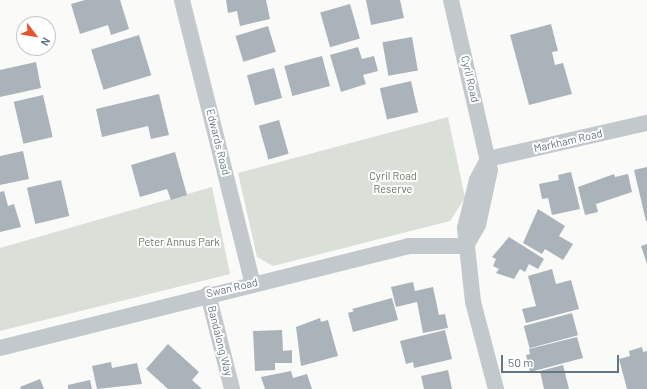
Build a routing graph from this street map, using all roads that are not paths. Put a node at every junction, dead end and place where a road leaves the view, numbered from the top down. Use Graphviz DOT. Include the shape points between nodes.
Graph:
graph roads {
  1 [pos="182,0"];
  2 [pos="451,0"];
  3 [pos="647,123"];
  4 [pos="488,159"];
  5 [pos="466,246"];
  6 [pos="253,284"];
  7 [pos="208,294"];
  8 [pos="0,348"];
  9 [pos="232,389"];
  10 [pos="496,389"];
  1 -- 6 [label="street, Edwards Road"];
  2 -- 4 [label="street, Cyril Road"];
  3 -- 4 [label="street, Markham Road"];
  4 -- 5 [label="street" via="477,180 465,228"];
  5 -- 6 [label="street, Swan Road" via="408,246"];
  5 -- 10 [label="street" via="473,302"];
  6 -- 7 [label="street, Swan Road"];
  7 -- 8 [label="street, Swan Road"];
  7 -- 9 [label="street, Bandalong Way"];
}
